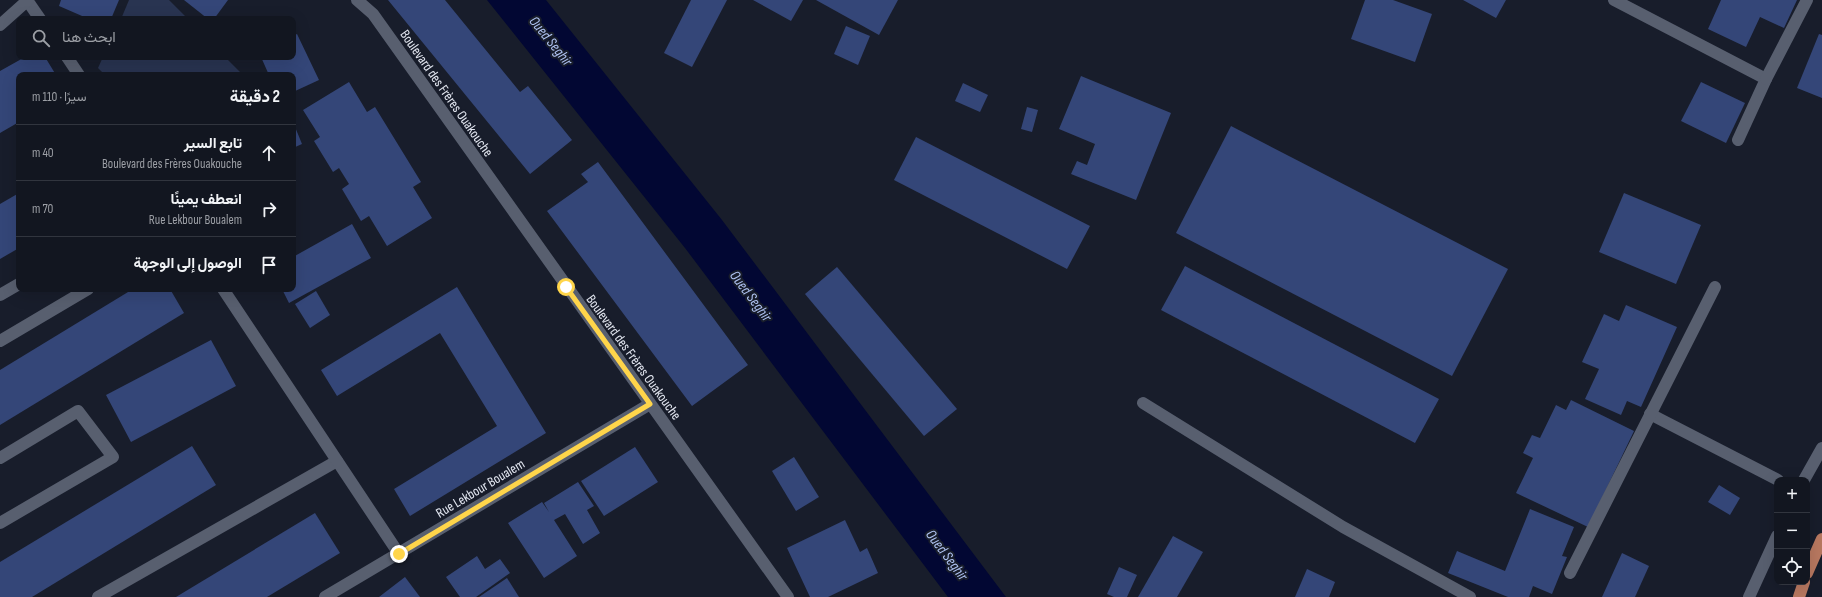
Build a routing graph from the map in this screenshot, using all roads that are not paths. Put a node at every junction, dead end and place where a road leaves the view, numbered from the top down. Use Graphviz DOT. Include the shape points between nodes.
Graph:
graph roads {
  1 [pos="28,0"];
  2 [pos="357,0"];
  3 [pos="1614,0"];
  4 [pos="1807,0"];
  5 [pos="38,16"];
  6 [pos="0,25"];
  7 [pos="69,60"];
  8 [pos="77,72"];
  9 [pos="1766,79"];
  10 [pos="1738,140"];
  11 [pos="16,286"];
  12 [pos="1715,287"];
  13 [pos="83,292"];
  14 [pos="225,292"];
  15 [pos="0,295"];
  16 [pos="0,341"];
  17 [pos="1143,403"];
  18 [pos="650,404"];
  19 [pos="1650,414"];
  20 [pos="1822,448"];
  21 [pos="0,458"];
  22 [pos="337,461"];
  23 [pos="1806,477"];
  24 [pos="1774,478"];
  25 [pos="0,523"];
  26 [pos="1822,539"];
  27 [pos="1774,543"];
  28 [pos="399,554"];
  29 [pos="1810,566"];
  30 [pos="1570,574"];
  31 [pos="1803,585"];
  32 [pos="98,597"];
  33 [pos="325,597"];
  34 [pos="788,597"];
  35 [pos="1470,597"];
  36 [pos="1749,597"];
  37 [pos="1799,597"];
  1 -- 5 [label="street"];
  1 -- 6 [label="street"];
  2 -- 18 [label="street, Boulevard des Frères Ouakouche" via="373,14"];
  3 -- 9 [label="street"];
  4 -- 9 [label="street"];
  7 -- 8 [label="street"];
  9 -- 10 [label="street"];
  11 -- 15 [label="street"];
  12 -- 19 [label="street"];
  13 -- 16 [label="street"];
  14 -- 22 [label="street"];
  17 -- 35 [label="street" via="1343,528"];
  18 -- 28 [label="street, Rue Lekbour Boualem"];
  18 -- 34 [label="street, Boulevard des Frères Ouakouche"];
  19 -- 24 [label="street"];
  19 -- 30 [label="street"];
  20 -- 23 [label="street"];
  21 -- 25 [label="street" via="78,411 112,457"];
  22 -- 28 [label="street"];
  22 -- 32 [label="street"];
  26 -- 29 [label="highway"];
  27 -- 36 [label="street"];
  28 -- 33 [label="street, Rue Lekbour Boualem"];
  31 -- 37 [label="highway"];
}
